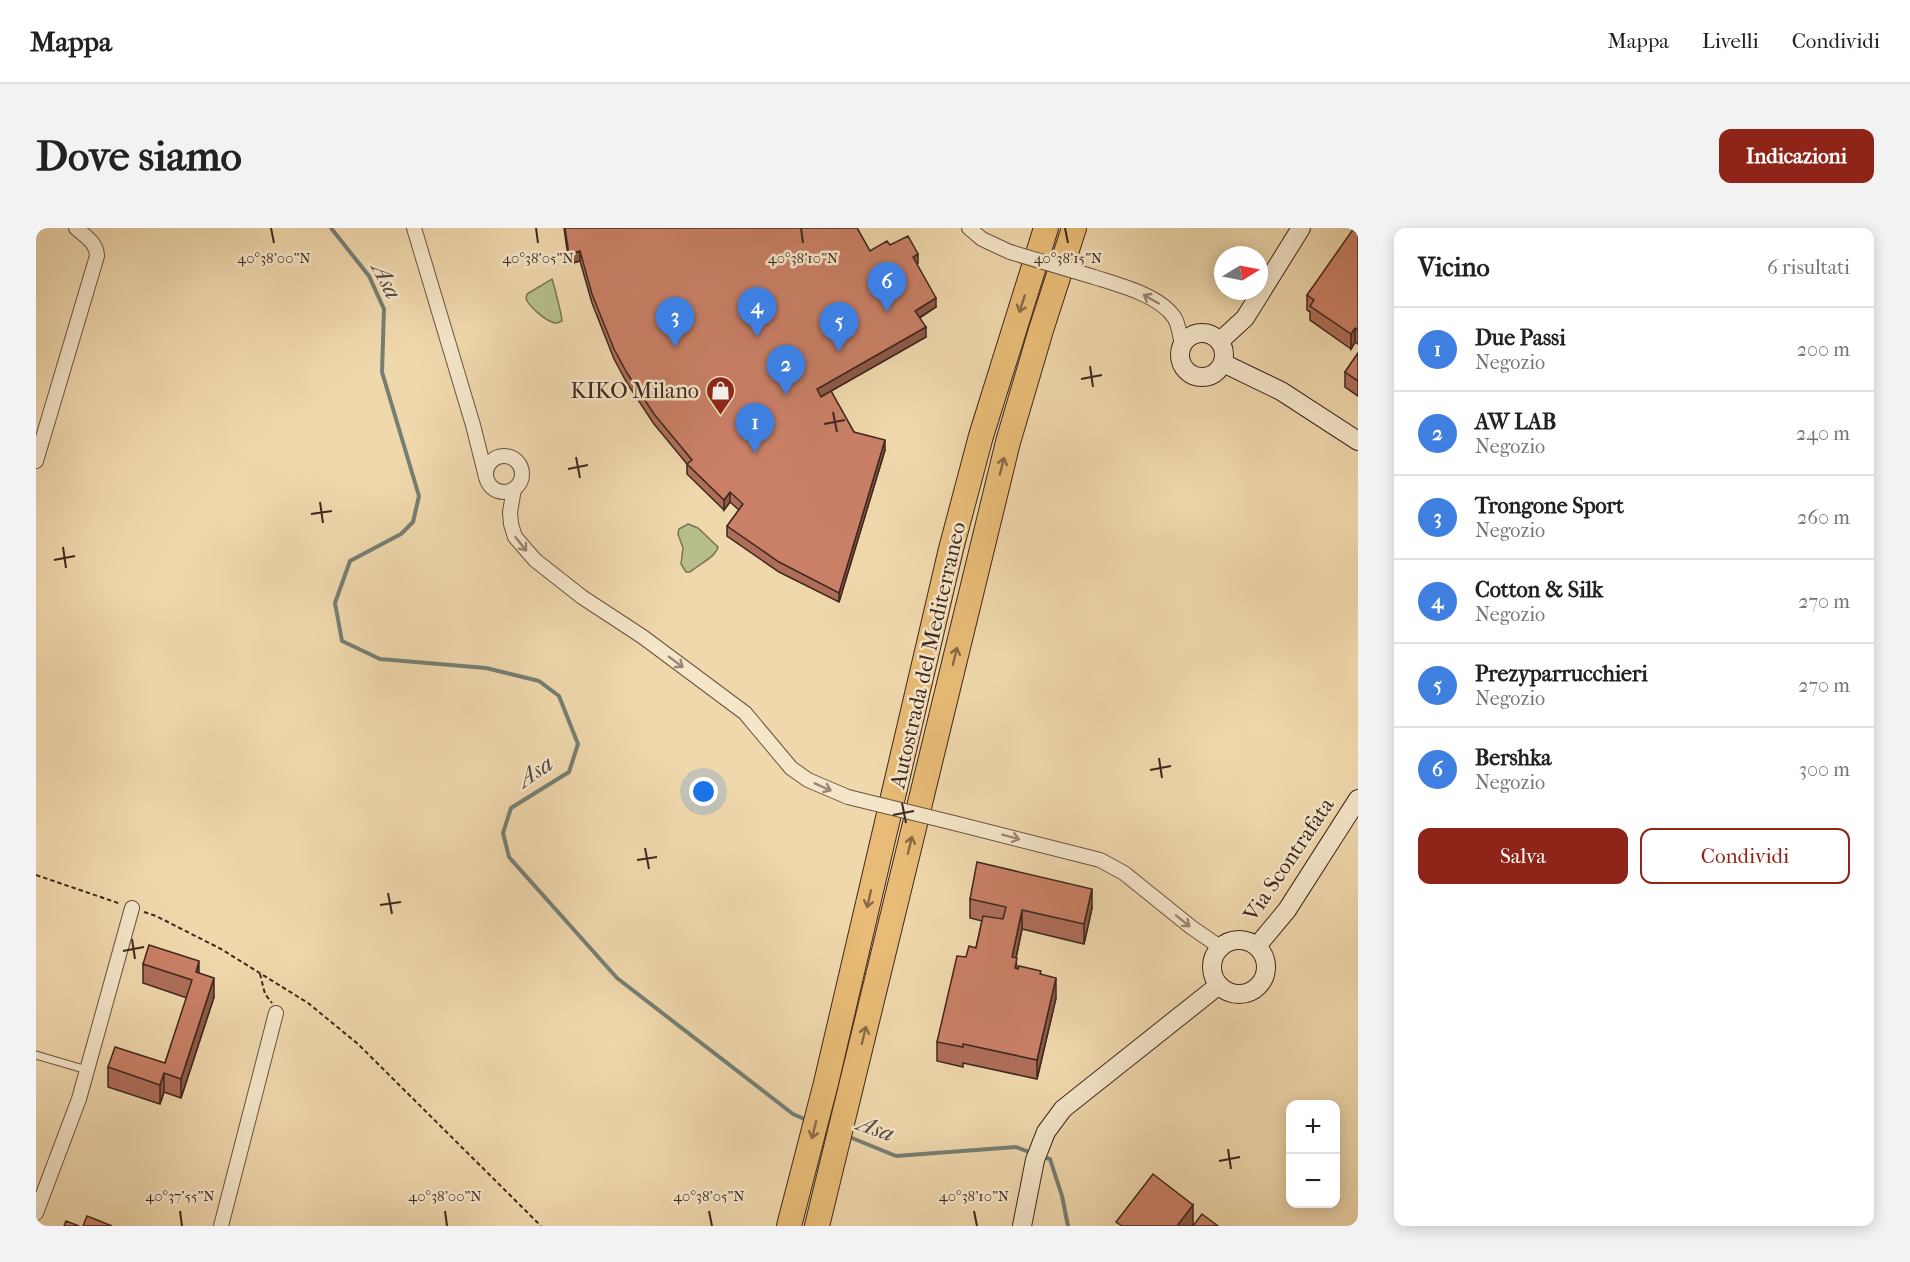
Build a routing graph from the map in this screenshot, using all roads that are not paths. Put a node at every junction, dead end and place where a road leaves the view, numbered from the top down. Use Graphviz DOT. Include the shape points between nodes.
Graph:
graph roads {
  1 [pos="76,228"];
  2 [pos="414,228"];
  3 [pos="969,228"];
  4 [pos="1046,228"];
  5 [pos="1074,228"];
  6 [pos="1301,228"];
  7 [pos="1220,341"];
  8 [pos="1182,345"];
  9 [pos="1223,363"];
  10 [pos="473,425"];
  11 [pos="1358,441"];
  12 [pos="501,456"];
  13 [pos="37,457"];
  14 [pos="486,477"];
  15 [pos="514,489"];
  16 [pos="1358,799"];
  17 [pos="132,908"];
  18 [pos="1257,946"];
  19 [pos="1220,947"];
  20 [pos="1218,985"];
  21 [pos="276,1013"];
  22 [pos="36,1055"];
  23 [pos="87,1070"];
  24 [pos="36,1213"];
  25 [pos="1022,1220"];
  26 [pos="221,1226"];
  27 [pos="789,1226"];
  28 [pos="817,1226"];
  1 -- 13 [label="street" via="94,243 97,256"];
  2 -- 10 [label="street"];
  8 -- 3 [label="street, one-way, bridge" via="1175,318 1138,292 1010,252"];
  4 -- 27 [label="highway, Autostrada del Mediterraneo, one-way" via="981,436 951,549"];
  28 -- 5 [label="highway, Autostrada del Mediterraneo, one-way" via="1008,442"];
  6 -- 7 [label="street" via="1245,318"];
  7 -- 8 [label="street" via="1200,332"];
  7 -- 9 [label="street" via="1224,348"];
  8 -- 9 [label="street" via="1180,359 1193,375 1214,374"];
  9 -- 11 [label="street" via="1281,391"];
  10 -- 12 [label="street" via="487,446"];
  10 -- 14 [label="street"];
  12 -- 14 [label="street" via="491,460"];
  12 -- 15 [label="street" via="513,458 520,466 522,479"];
  14 -- 15 [label="street" via="496,490"];
  15 -- 19 [label="street, one-way, bridge" via="511,524 515,537 535,560 745,713 791,768 808,780 848,797 1100,860 1124,873"];
  16 -- 18 [label="street, Via Scontrafata" via="1287,910"];
  17 -- 23 [label="street"];
  18 -- 19 [label="street" via="1235,940"];
  18 -- 20 [label="street" via="1267,970 1259,986 1243,994 1225,991"];
  19 -- 20 [label="street" via="1212,970"];
  20 -- 25 [label="street" via="1063,1109 1046,1132 1035,1160"];
  21 -- 26 [label="street"];
  22 -- 23 [label="lane"];
  23 -- 24 [label="street"];
}
